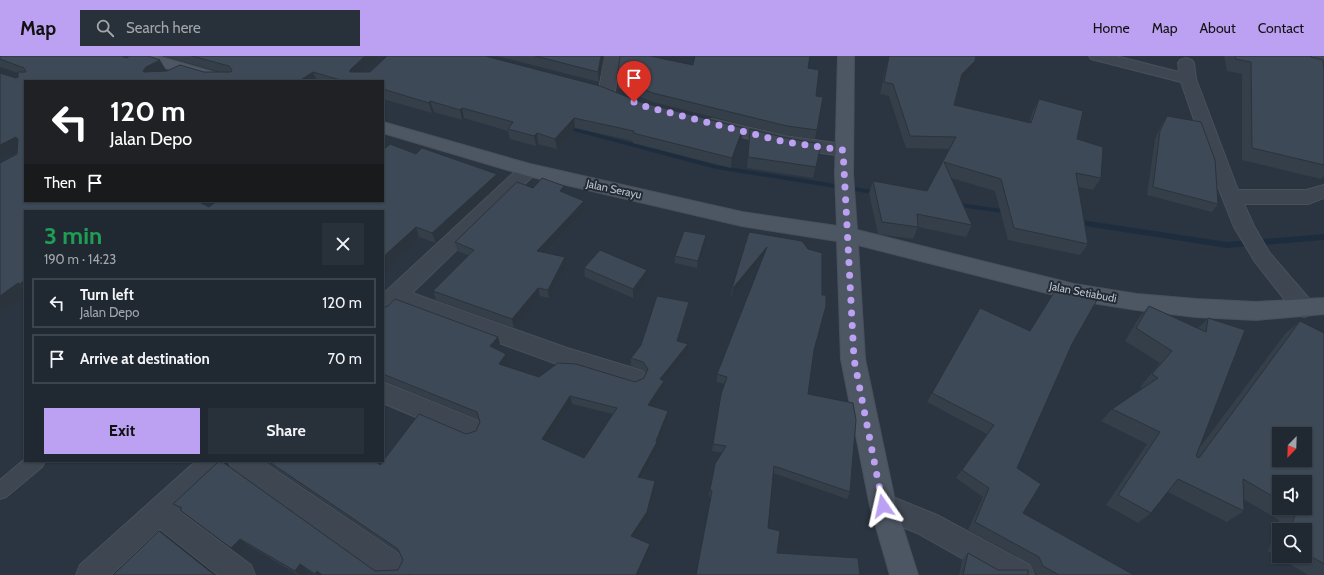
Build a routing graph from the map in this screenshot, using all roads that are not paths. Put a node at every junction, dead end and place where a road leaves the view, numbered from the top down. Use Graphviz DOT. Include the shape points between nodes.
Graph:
graph roads {
  1 [pos="141,56"];
  2 [pos="612,56"];
  3 [pos="846,56"];
  4 [pos="1097,56"];
  5 [pos="1321,56"];
  6 [pos="183,68"];
  7 [pos="165,78"];
  8 [pos="225,80"];
  9 [pos="1324,89"];
  10 [pos="606,91"];
  11 [pos="701,120"];
  12 [pos="384,127"];
  13 [pos="843,150"];
  14 [pos="528,170"];
  15 [pos="1324,191"];
  16 [pos="1231,197"];
  17 [pos="848,235"];
  18 [pos="389,302"];
  19 [pos="1314,307"];
  20 [pos="635,378"];
  21 [pos="384,392"];
  22 [pos="470,429"];
  23 [pos="35,462"];
  24 [pos="213,462"];
  25 [pos="242,462"];
  26 [pos="0,491"];
  27 [pos="883,506"];
  28 [pos="159,512"];
  29 [pos="392,566"];
  30 [pos="90,575"];
  31 [pos="241,575"];
  32 [pos="904,575"];
  33 [pos="1020,575"];
  1 -- 6 [label="street"];
  2 -- 10 [label="street"];
  3 -- 13 [label="street"];
  4 -- 16 [label="street" via="1187,71"];
  5 -- 9 [label="street"];
  6 -- 7 [label="street"];
  6 -- 8 [label="street"];
  11 -- 13 [label="street" via="785,142"];
  12 -- 14 [label="street, Jalan Serayu"];
  13 -- 17 [label="street"];
  14 -- 17 [label="street, Jalan Serayu" via="742,219"];
  14 -- 18 [label="street"];
  15 -- 16 [label="street" via="1308,197"];
  16 -- 19 [label="street" via="1244,227 1262,258"];
  17 -- 19 [label="street, Jalan Setiabudi" via="1074,292 1137,302 1256,311"];
  17 -- 27 [label="street" via="854,359"];
  18 -- 20 [label="street"];
  21 -- 22 [label="street"];
  23 -- 26 [label="lane"];
  24 -- 28 [label="street"];
  25 -- 29 [label="street"];
  27 -- 32 [label="street"];
  27 -- 33 [label="street" via="927,524"];
  28 -- 30 [label="street"];
  28 -- 31 [label="street"];
}
